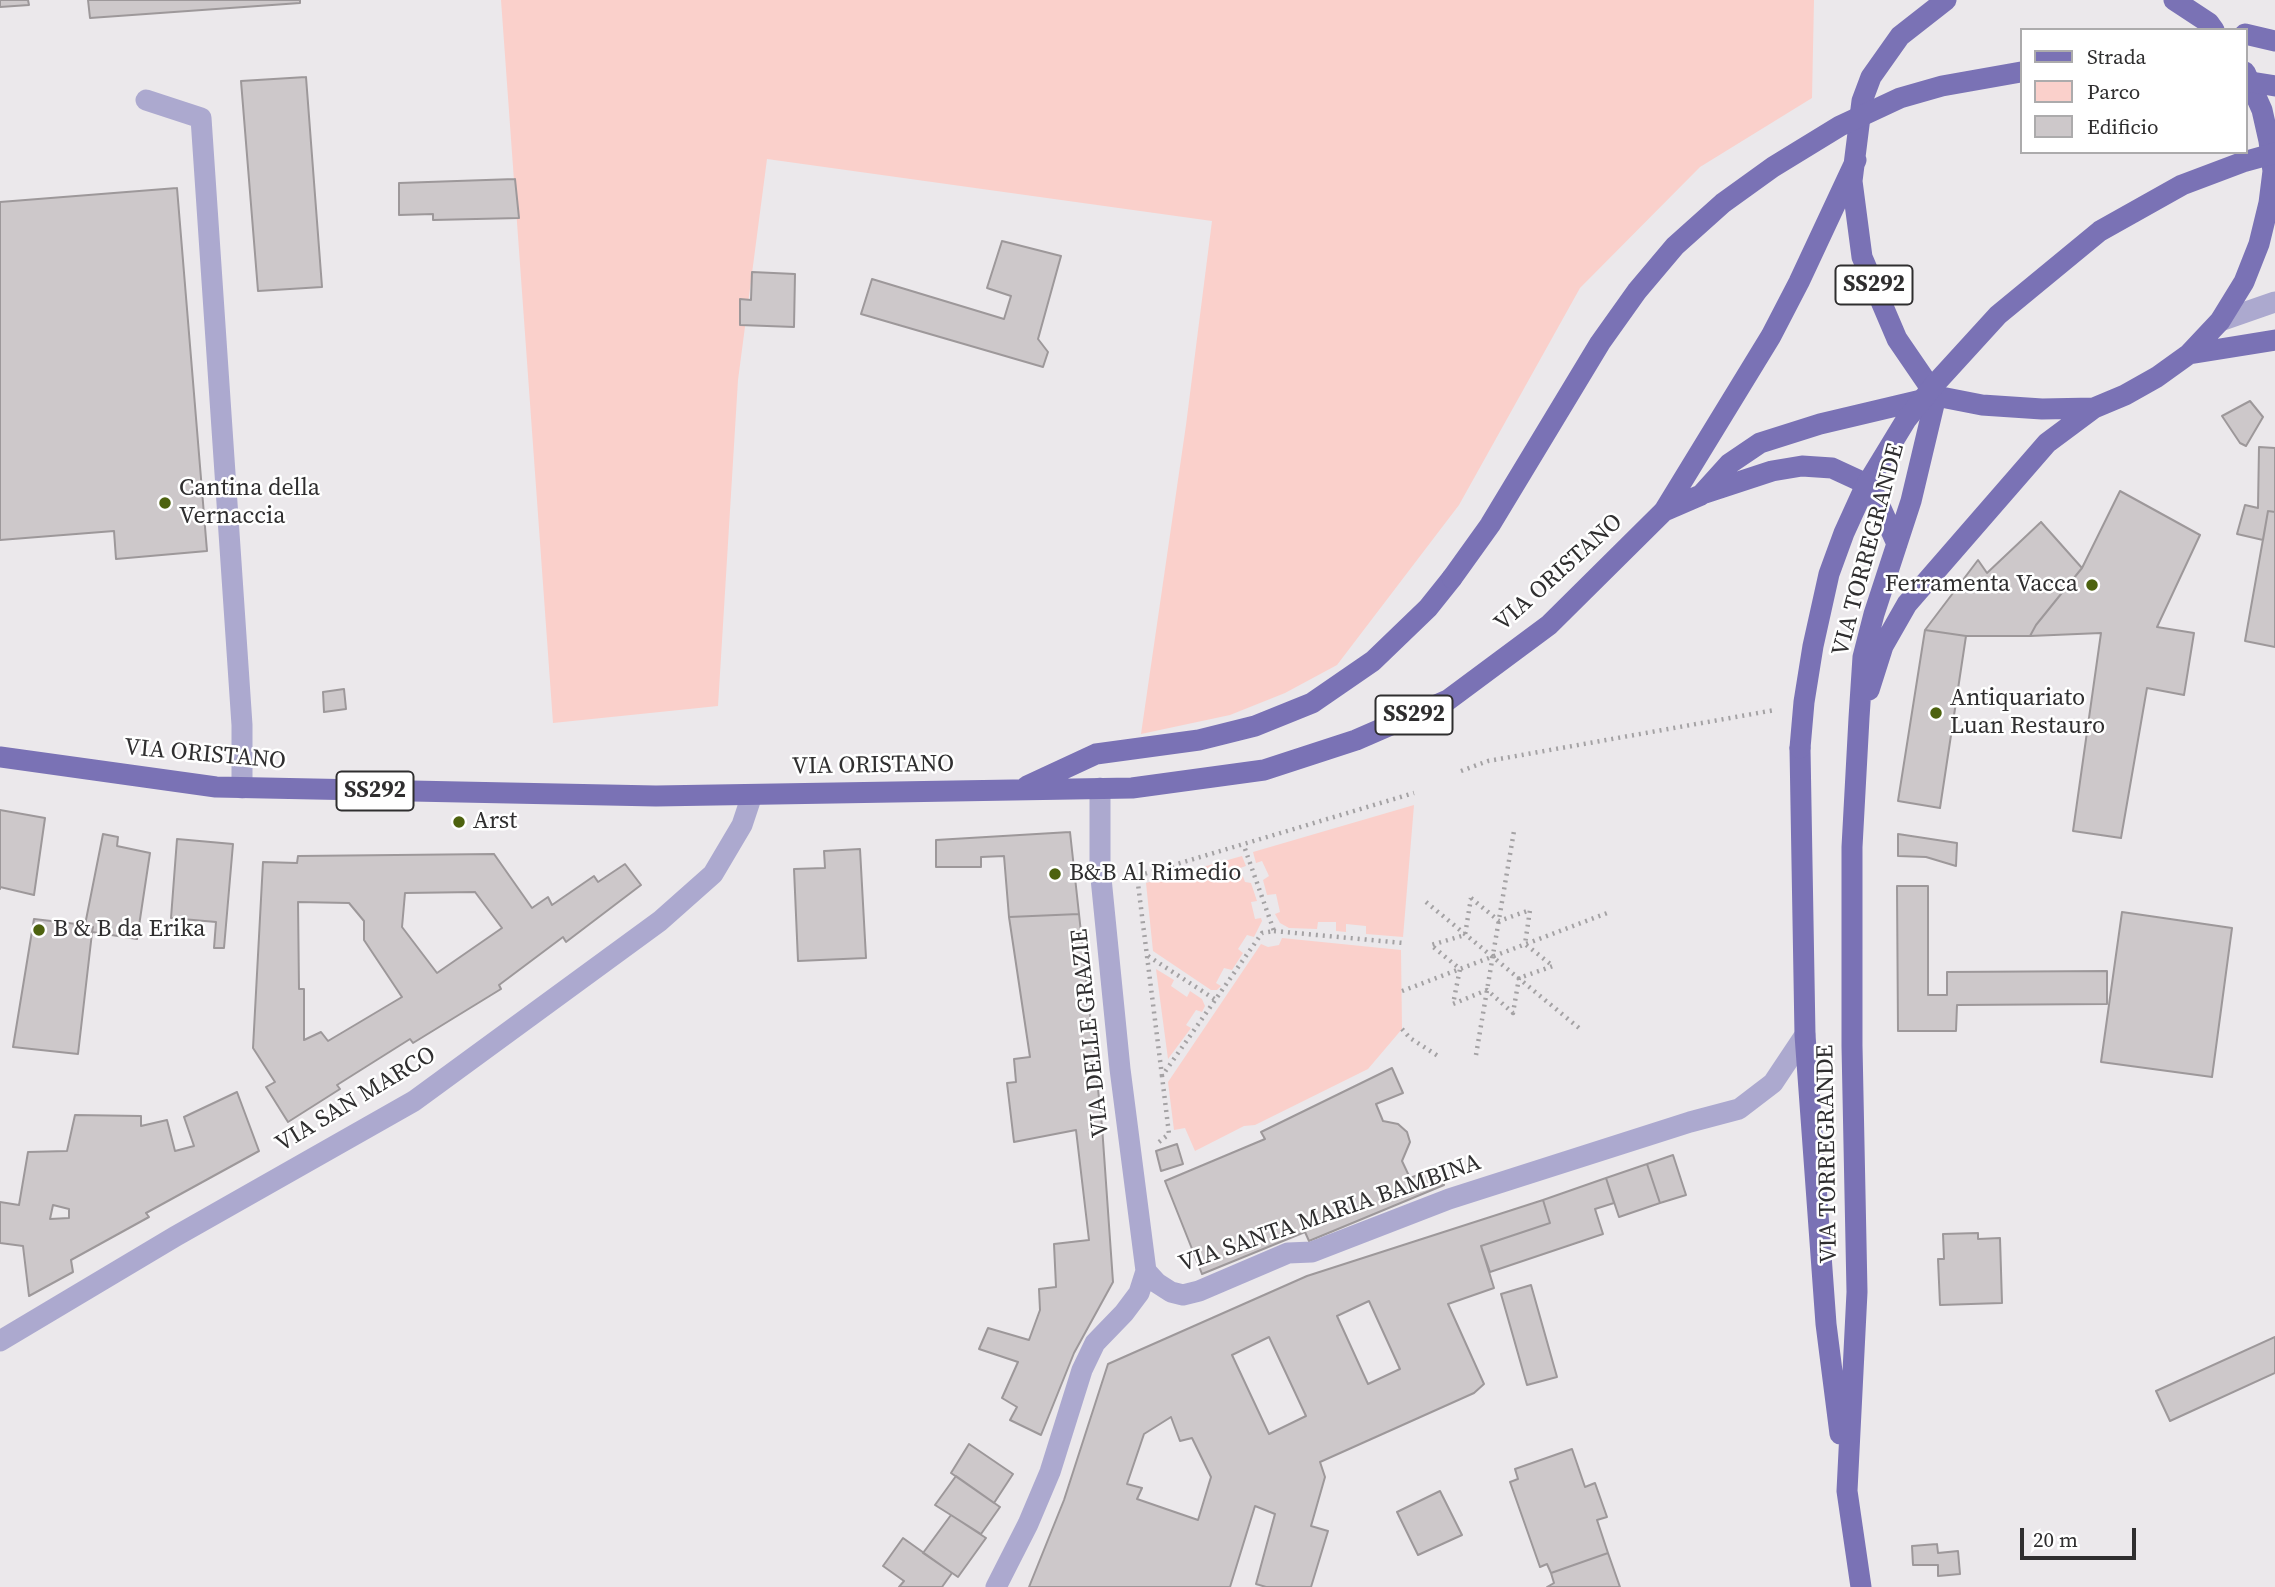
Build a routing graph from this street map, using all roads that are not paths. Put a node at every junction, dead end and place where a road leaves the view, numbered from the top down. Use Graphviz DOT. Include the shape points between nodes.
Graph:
graph roads {
  1 [pos="2174,0"];
  2 [pos="1939,3"];
  3 [pos="2211,26"];
  4 [pos="2247,34"];
  5 [pos="2275,41"];
  6 [pos="2020,72"];
  7 [pos="2247,76"];
  8 [pos="2247,81"];
  9 [pos="2275,86"];
  10 [pos="146,100"];
  11 [pos="2273,146"];
  12 [pos="1856,160"];
  13 [pos="2275,302"];
  14 [pos="2220,321"];
  15 [pos="2275,341"];
  16 [pos="2189,354"];
  17 [pos="1936,396"];
  18 [pos="2094,408"];
  19 [pos="1700,495"];
  20 [pos="1664,511"];
  21 [pos="1897,544"];
  22 [pos="1859,718"];
  23 [pos="0,757"];
  24 [pos="242,788"];
  25 [pos="1100,788"];
  26 [pos="1019,790"];
  27 [pos="751,795"];
  28 [pos="1805,1035"];
  29 [pos="1146,1271"];
  30 [pos="0,1341"];
  31 [pos="1847,1492"];
  32 [pos="996,1587"];
  33 [pos="1861,1587"];
  1 -- 3 [label="main road"];
  2 -- 12 [label="main road, SS292" via="1900,36 1871,77 1862,101"];
  4 -- 5 [label="main road"];
  6 -- 26 [label="main road, bridge" via="1900,98 1840,126 1723,203 1675,246 1600,343 1490,526 1428,608 1373,661 1312,702 1255,726 1199,740 1096,754"];
  7 -- 11 [label="main road, SS292"];
  8 -- 9 [label="main road, bridge"];
  10 -- 24 [label="street" via="201,118 242,725"];
  11 -- 14 [label="main road, SS292" via="2269,203 2259,244 2244,282"];
  11 -- 28 [label="main road, bridge" via="2182,185 2101,231 1998,315 1906,420 1864,489 1829,574 1804,702 1800,748"];
  12 -- 17 [label="main road, SS292" via="1852,181 1862,257 1897,339"];
  12 -- 20 [label="main road, VIA ORISTANO / SS292" via="1771,336"];
  13 -- 14 [label="street"];
  14 -- 16 [label="main road, SS292"];
  15 -- 16 [label="main road"];
  16 -- 18 [label="main road, SS292" via="2157,377"];
  17 -- 18 [label="main road, SS292" via="1982,405"];
  17 -- 19 [label="main road, VIA ORISTANO / SS292" via="1760,443 1730,464"];
  17 -- 21 [label="main road, VIA TORREGRANDE"];
  18 -- 22 [label="main road, VIA TORREGRANDE" via="2048,443 1907,604 1883,646"];
  19 -- 20 [label="main road, VIA ORISTANO / SS292"];
  19 -- 21 [label="main road" via="1772,471 1832,468 1858,480 1875,495"];
  20 -- 25 [label="main road, VIA ORISTANO / SS292" via="1549,625 1448,700 1356,740 1264,770"];
  21 -- 22 [label="main road, VIA TORREGRANDE" via="1863,657"];
  22 -- 31 [label="main road, VIA TORREGRANDE" via="1852,847 1857,1292"];
  23 -- 24 [label="main road, VIA ORISTANO / SS292"];
  24 -- 27 [label="main road, VIA ORISTANO / SS292"];
  25 -- 26 [label="main road, VIA ORISTANO / SS292"];
  25 -- 29 [label="street, VIA DELLE GRAZIE" via="1105,921"];
  26 -- 27 [label="main road, VIA ORISTANO / SS292"];
  27 -- 30 [label="street, VIA SAN MARCO" via="742,825 713,874 660,921 414,1101"];
  28 -- 29 [label="street, VIA SANTA MARIA BAMBINA" via="1773,1083 1740,1109 1449,1199 1312,1252 1288,1253 1184,1295 1164,1287"];
  28 -- 31 [label="main road" via="1826,1324"];
  29 -- 32 [label="street, VIA SANTA MARIA BAMBINA" via="1139,1293 1095,1343 1082,1370 1050,1472"];
  31 -- 33 [label="main road, VIA TORREGRANDE"];
}
